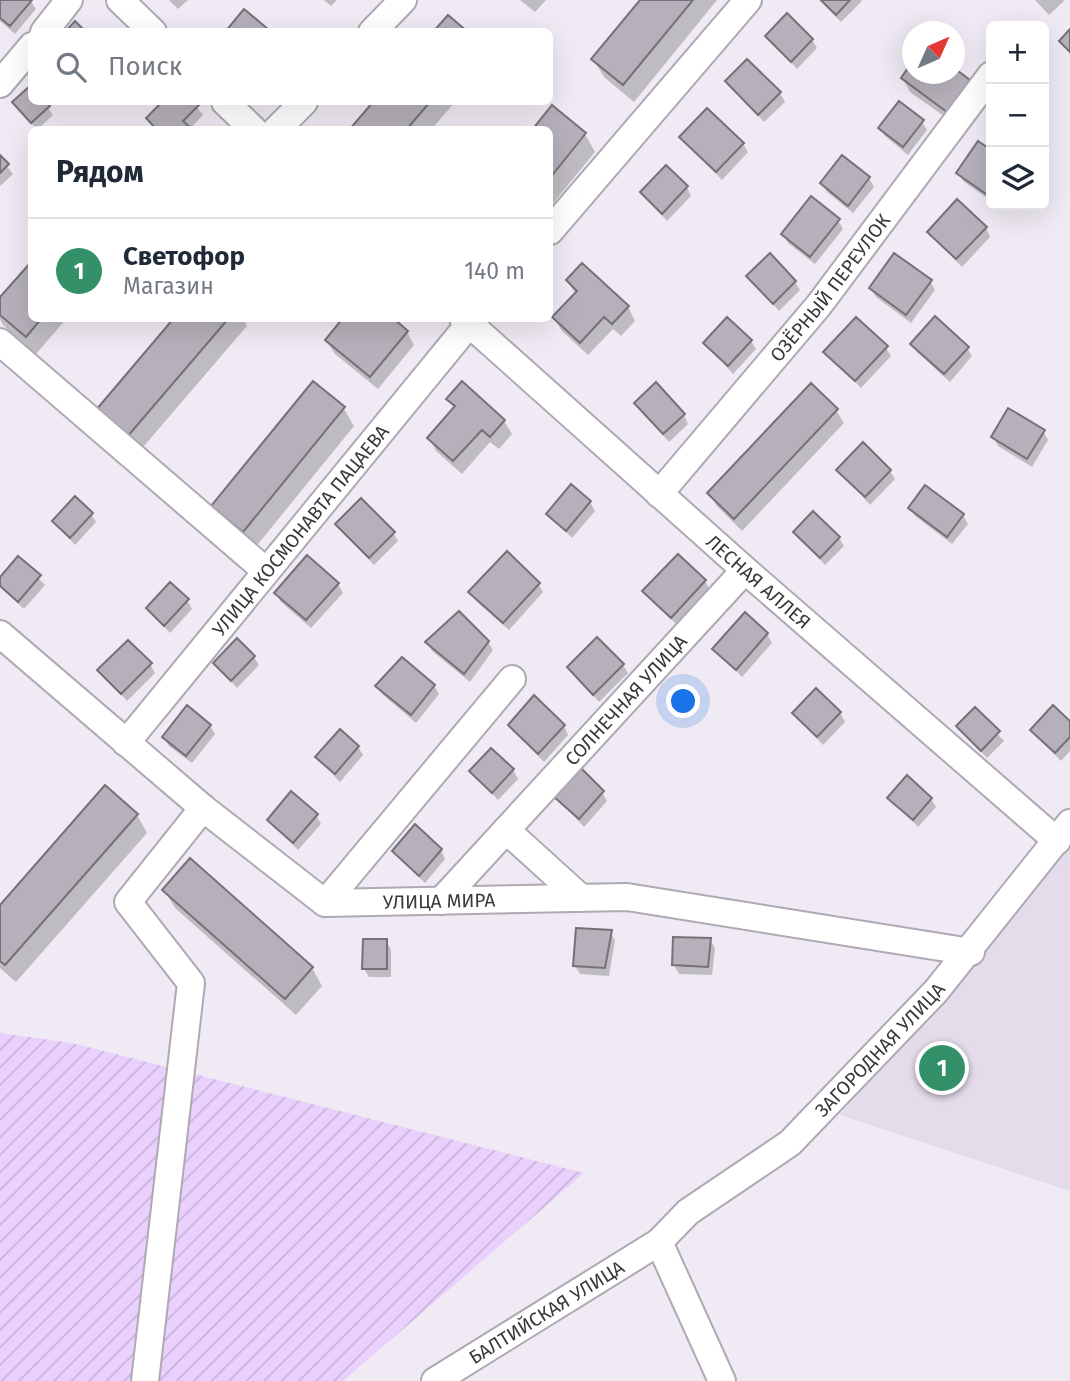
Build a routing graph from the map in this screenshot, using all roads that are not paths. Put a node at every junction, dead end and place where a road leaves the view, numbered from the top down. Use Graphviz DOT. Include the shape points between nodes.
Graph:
graph roads {
  1 [pos="69,0"];
  2 [pos="120,0"];
  3 [pos="403,0"];
  4 [pos="748,0"];
  5 [pos="47,28"];
  6 [pos="149,28"];
  7 [pos="376,28"];
  8 [pos="28,51"];
  9 [pos="986,82"];
  10 [pos="0,85"];
  11 [pos="228,105"];
  12 [pos="301,105"];
  13 [pos="250,126"];
  14 [pos="280,126"];
  15 [pos="553,228"];
  16 [pos="466,322"];
  17 [pos="470,322"];
  18 [pos="0,342"];
  19 [pos="659,494"];
  20 [pos="745,570"];
  21 [pos="266,571"];
  22 [pos="0,634"];
  23 [pos="512,679"];
  24 [pos="126,743"];
  25 [pos="203,808"];
  26 [pos="506,830"];
  27 [pos="1064,832"];
  28 [pos="581,898"];
  29 [pos="441,901"];
  30 [pos="325,903"];
  31 [pos="971,952"];
  32 [pos="659,1242"];
  33 [pos="145,1381"];
  34 [pos="436,1381"];
  35 [pos="722,1381"];
  1 -- 5 [label="street"];
  2 -- 6 [label="street"];
  3 -- 7 [label="street"];
  4 -- 15 [label="street"];
  8 -- 10 [label="street"];
  9 -- 19 [label="street, ОЗЁРНЫЙ ПЕРЕУЛОК" via="819,304"];
  11 -- 13 [label="street"];
  12 -- 14 [label="street"];
  16 -- 21 [label="street, УЛИЦА КОСМОНАВТА ПАЦАЕВА"];
  17 -- 19 [label="street, ЛЕСНАЯ АЛЛЕЯ"];
  18 -- 21 [label="street"];
  19 -- 20 [label="street, ЛЕСНАЯ АЛЛЕЯ"];
  20 -- 26 [label="street, СОЛНЕЧНАЯ УЛИЦА"];
  20 -- 27 [label="street, ЛЕСНАЯ АЛЛЕЯ"];
  21 -- 24 [label="street, УЛИЦА КОСМОНАВТА ПАЦАЕВА"];
  22 -- 24 [label="street"];
  23 -- 30 [label="street"];
  24 -- 25 [label="street"];
  25 -- 30 [label="street"];
  25 -- 33 [label="street" via="128,902 191,983"];
  26 -- 28 [label="street"];
  26 -- 29 [label="street, СОЛНЕЧНАЯ УЛИЦА"];
  27 -- 31 [label="street, ЗАГОРОДНАЯ УЛИЦА"];
  28 -- 29 [label="street, УЛИЦА МИРА"];
  28 -- 31 [label="street, УЛИЦА МИРА" via="626,897"];
  29 -- 30 [label="street, УЛИЦА МИРА"];
  31 -- 32 [label="street, ЗАГОРОДНАЯ УЛИЦА" via="790,1143 688,1212"];
  32 -- 34 [label="street, БАЛТИЙСКАЯ УЛИЦА"];
  32 -- 35 [label="street"];
}
